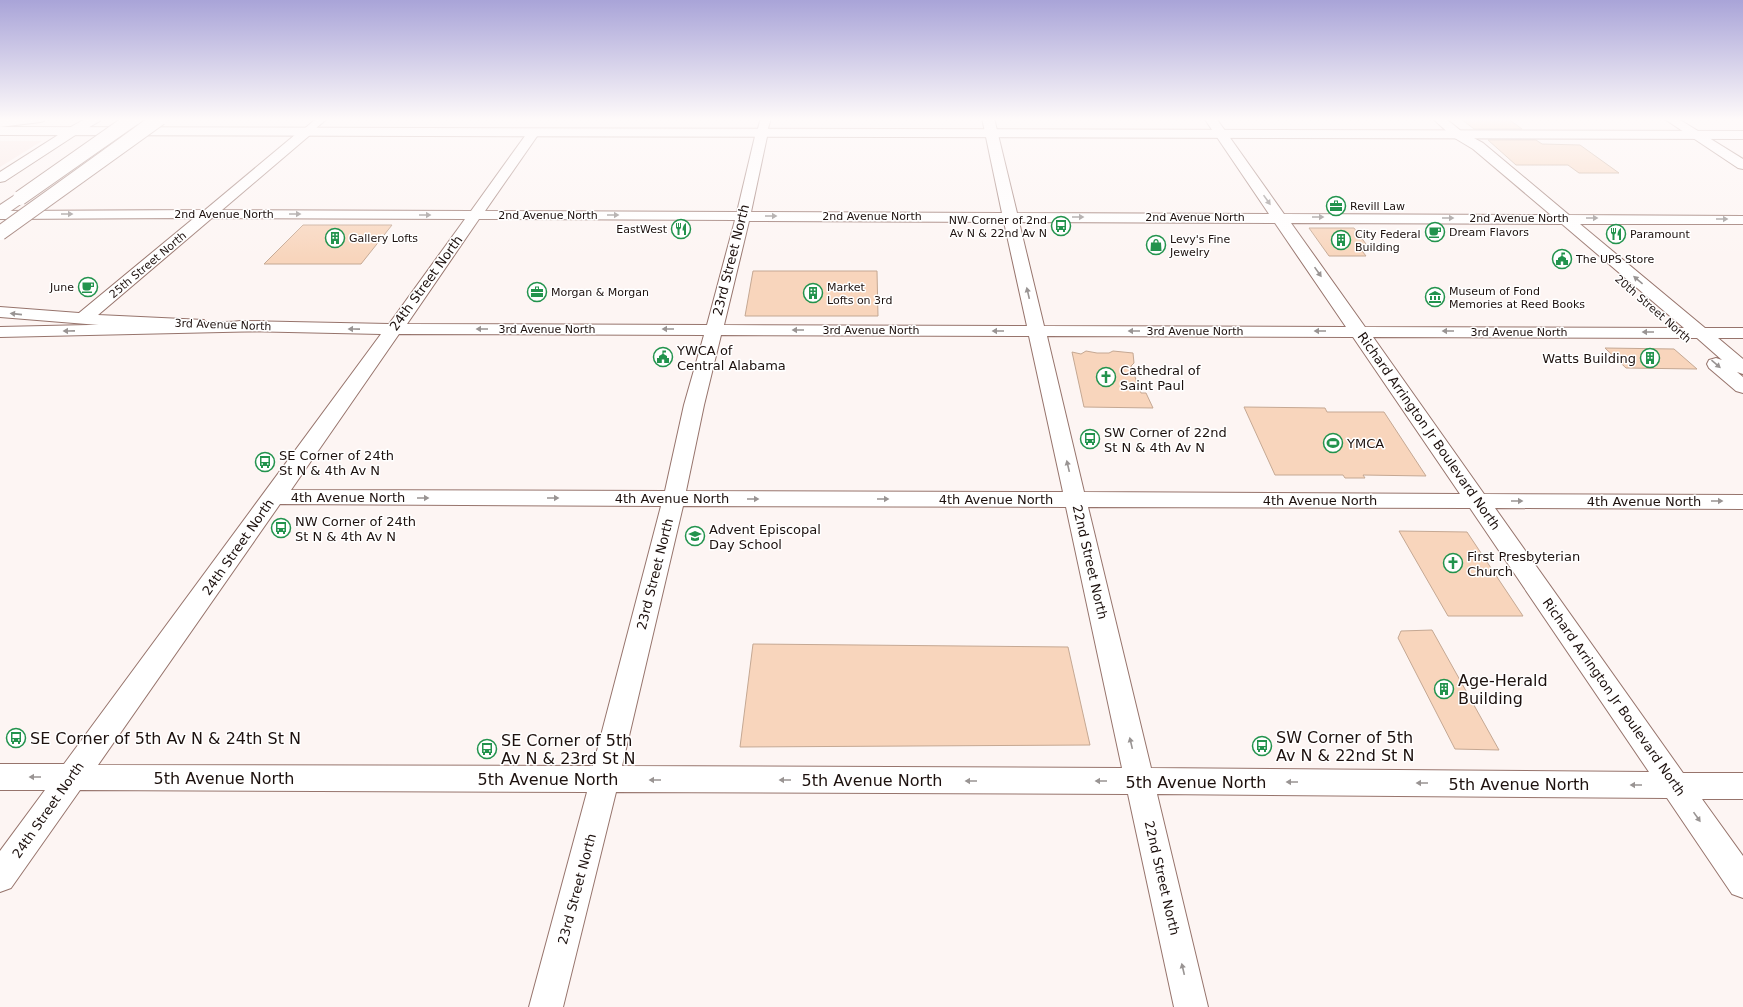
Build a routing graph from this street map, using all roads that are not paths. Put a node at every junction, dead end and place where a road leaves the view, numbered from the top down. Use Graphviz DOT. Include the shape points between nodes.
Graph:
graph roads {
  1 [pos="21,165"];
  2 [pos="67,165"];
  3 [pos="95,165"];
  4 [pos="267,165"];
  5 [pos="511,165"];
  6 [pos="754,165"];
  7 [pos="999,165"];
  8 [pos="1243,165"];
  9 [pos="1485,165"];
  10 [pos="1501,165"];
  11 [pos="0,178"];
  12 [pos="68,185"];
  13 [pos="20,198"];
  14 [pos="0,208"];
  15 [pos="0,213"];
  16 [pos="209,214"];
  17 [pos="476,215"];
  18 [pos="742,216"];
  19 [pos="1011,216"];
  20 [pos="1279,217"];
  21 [pos="1547,218"];
  22 [pos="1564,218"];
  23 [pos="1743,220"];
  24 [pos="0,233"];
  25 [pos="0,249"];
  26 [pos="0,312"];
  27 [pos="83,319"];
  28 [pos="262,326"];
  29 [pos="393,328"];
  30 [pos="713,330"];
  31 [pos="1037,331"];
  32 [pos="1359,331"];
  33 [pos="4,332"];
  34 [pos="1680,333"];
  35 [pos="1700,333"];
  36 [pos="1743,333"];
  37 [pos="1743,368"];
  38 [pos="1743,387"];
  39 [pos="272,497"];
  40 [pos="674,498"];
  41 [pos="1075,500"];
  42 [pos="1478,501"];
  43 [pos="1743,502"];
  44 [pos="0,777"];
  45 [pos="71,778"];
  46 [pos="604,780"];
  47 [pos="1140,781"];
  48 [pos="1675,785"];
  49 [pos="1743,786"];
  50 [pos="0,877"];
  51 [pos="1743,883"];
  52 [pos="546,1007"];
  53 [pos="1192,1007"];
  1 -- 11 [label="main road"];
  2 -- 13 [label="main road, bridge"];
  3 -- 12 [label="main road, bridge"];
  4 -- 16 [label="main road, 25th Street North"];
  5 -- 17 [label="main road, 24th Street North"];
  6 -- 18 [label="main road, 23rd Street North"];
  7 -- 19 [label="main road, 22nd Street North"];
  8 -- 20 [label="main road, Richard Arrington Jr Boulevard North, one-way"];
  9 -- 21 [label="main road, 20th Street North"];
  10 -- 22 [label="main road, 20th Street North"];
  12 -- 24 [label="main road, bridge"];
  12 -- 25 [label="main road, bridge"];
  13 -- 14 [label="main road"];
  13 -- 15 [label="main road"];
  15 -- 16 [label="main road, 2nd Avenue North, one-way"];
  16 -- 17 [label="main road, 2nd Avenue North, one-way"];
  16 -- 27 [label="main road, 25th Street North"];
  17 -- 18 [label="main road, 2nd Avenue North, one-way"];
  17 -- 29 [label="main road, 24th Street North"];
  18 -- 19 [label="main road, 2nd Avenue North, one-way"];
  18 -- 30 [label="main road, 23rd Street North"];
  19 -- 20 [label="main road, 2nd Avenue North, one-way"];
  31 -- 19 [label="main road, 22nd Street North, one-way"];
  20 -- 21 [label="main road, 2nd Avenue North, one-way"];
  20 -- 32 [label="main road, Richard Arrington Jr Boulevard North, one-way"];
  21 -- 22 [label="main road, 2nd Avenue North"];
  21 -- 34 [label="main road, 20th Street North"];
  22 -- 23 [label="main road, 2nd Avenue North, one-way"];
  35 -- 22 [label="main road, 20th Street North, one-way"];
  27 -- 26 [label="main road, 3rd Avenue North, one-way"];
  27 -- 28 [label="main road, 3rd Avenue North"];
  29 -- 28 [label="main road, 3rd Avenue North, one-way"];
  28 -- 33 [label="main road, one-way"];
  30 -- 29 [label="main road, 3rd Avenue North, one-way"];
  29 -- 39 [label="main road, 24th Street North"];
  31 -- 30 [label="main road, 3rd Avenue North, one-way"];
  30 -- 40 [label="main road, 23rd Street North"];
  32 -- 31 [label="main road, 3rd Avenue North, one-way"];
  41 -- 31 [label="main road, 22nd Street North, one-way"];
  34 -- 32 [label="main road, 3rd Avenue North, one-way"];
  32 -- 42 [label="main road, Richard Arrington Jr Boulevard North"];
  34 -- 35 [label="main road, 3rd Avenue North"];
  34 -- 38 [label="main road, 20th Street North, one-way"];
  35 -- 36 [label="main road, 3rd Avenue North"];
  35 -- 37 [label="main road, 20th Street North"];
  39 -- 40 [label="main road, 4th Avenue North, one-way"];
  39 -- 45 [label="main road, 24th Street North"];
  40 -- 41 [label="main road, 4th Avenue North, one-way"];
  40 -- 46 [label="main road, 23rd Street North"];
  41 -- 42 [label="main road, 4th Avenue North"];
  47 -- 41 [label="main road, 22nd Street North, one-way"];
  42 -- 43 [label="main road, 4th Avenue North, one-way"];
  42 -- 48 [label="main road, Richard Arrington Jr Boulevard North"];
  45 -- 44 [label="main road, 5th Avenue North, one-way"];
  45 -- 46 [label="main road, 5th Avenue North"];
  45 -- 50 [label="main road, 24th Street North"];
  47 -- 46 [label="main road, 5th Avenue North, one-way"];
  46 -- 52 [label="main road, 23rd Street North"];
  48 -- 47 [label="main road, 5th Avenue North, one-way"];
  53 -- 47 [label="main road, 22nd Street North, one-way"];
  48 -- 49 [label="main road, 5th Avenue North"];
  48 -- 51 [label="main road, Richard Arrington Jr Boulevard North, one-way"];
}
